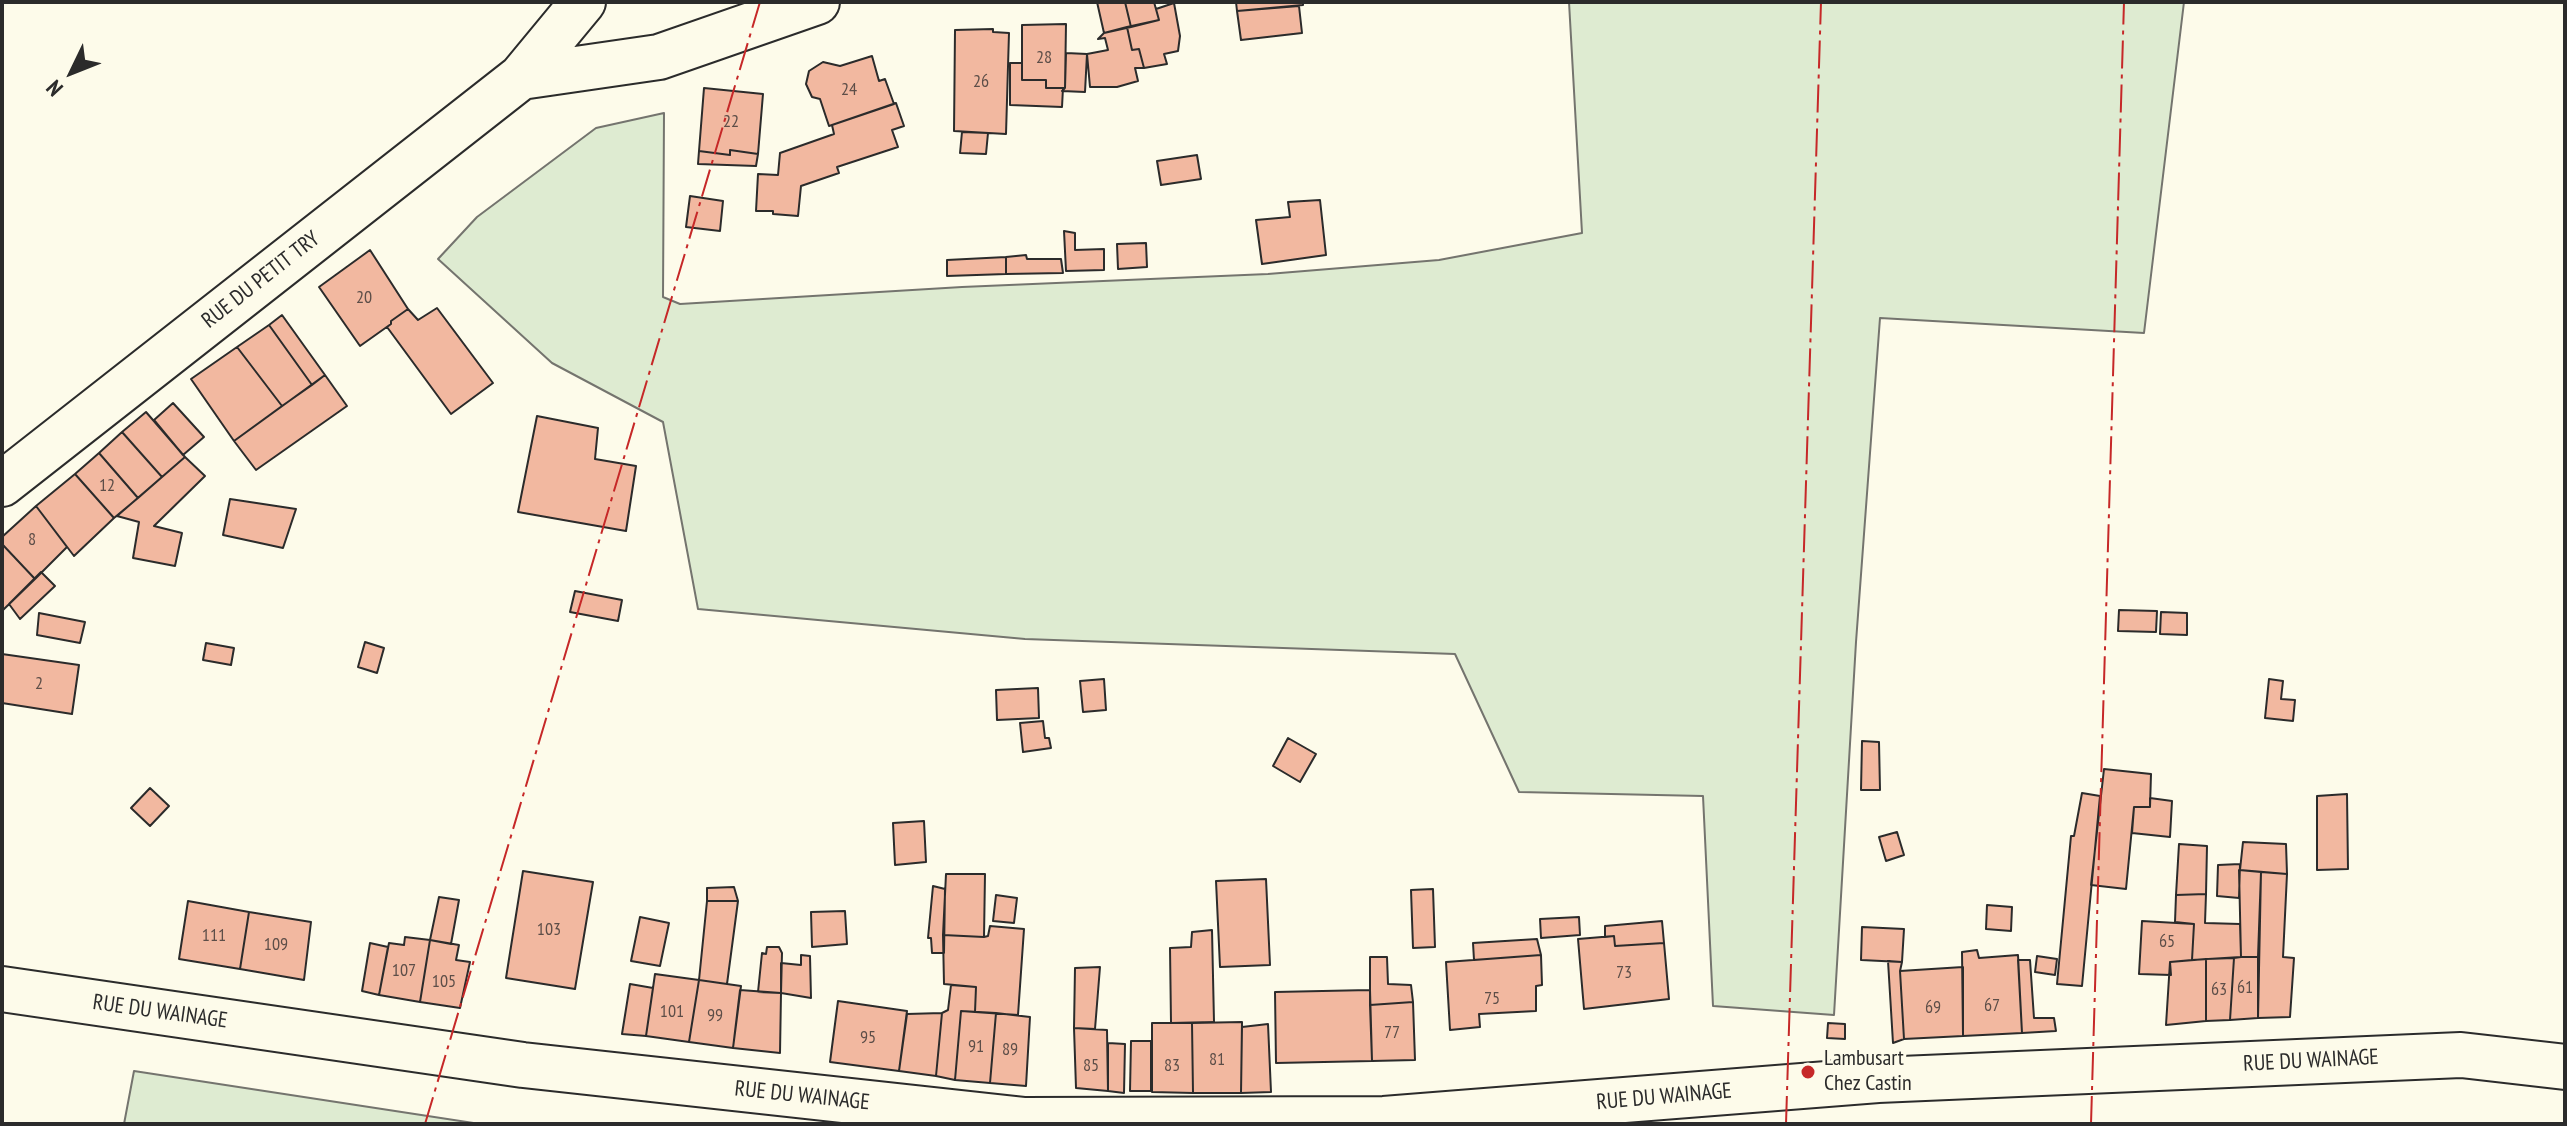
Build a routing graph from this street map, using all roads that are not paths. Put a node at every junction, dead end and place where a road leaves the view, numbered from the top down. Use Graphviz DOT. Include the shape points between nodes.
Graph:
graph roads {
  1 [pos="583,2"];
  2 [pos="817,2"];
  3 [pos="521,77"];
  4 [pos="2,484"];
  5 [pos="2,989"];
  6 [pos="2565,1067"];
  1 -- 3 [label="main road, RUE DU PETIT TRY"];
  2 -- 3 [label="main road, RUE DU PETIT TRY" via="659,57"];
  3 -- 4 [label="main road, RUE DU PETIT TRY"];
  5 -- 6 [label="main road, RUE DU WAINAGE" via="523,1065 1025,1120 1384,1119 1878,1080 2461,1055"];
}
